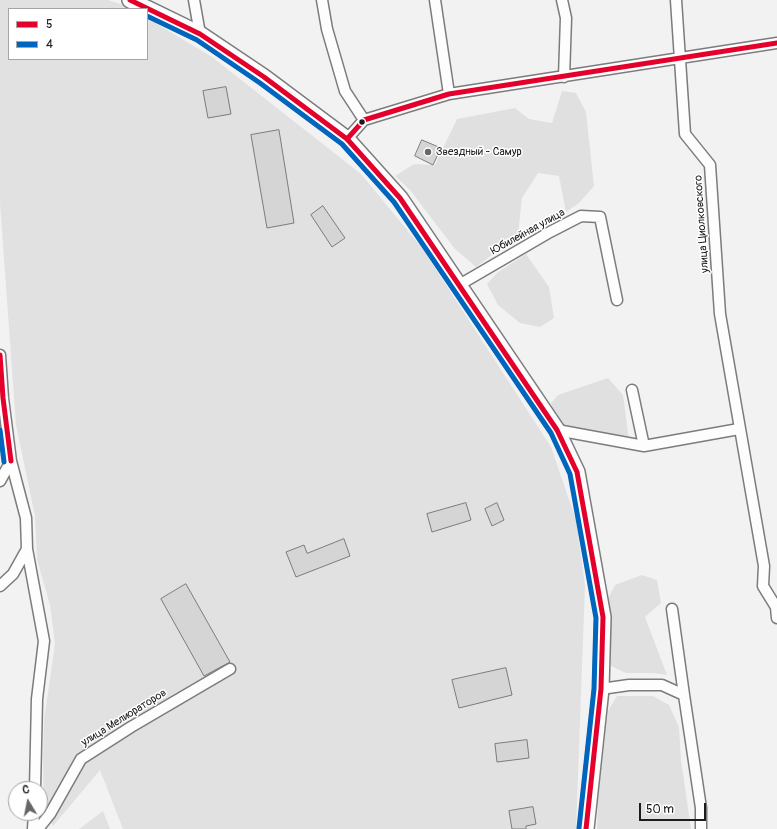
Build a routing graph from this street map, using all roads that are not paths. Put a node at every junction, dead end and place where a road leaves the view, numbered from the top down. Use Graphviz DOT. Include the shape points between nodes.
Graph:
graph roads {
  1 [pos="130,0"];
  2 [pos="194,0"];
  3 [pos="322,0"];
  4 [pos="435,0"];
  5 [pos="562,0"];
  6 [pos="676,0"];
  7 [pos="146,8"];
  8 [pos="148,9"];
  9 [pos="200,34"];
  10 [pos="777,43"];
  11 [pos="681,58"];
  12 [pos="564,77"];
  13 [pos="449,94"];
  14 [pos="364,120"];
  15 [pos="347,139"];
  16 [pos="459,285"];
  17 [pos="616,300"];
  18 [pos="0,355"];
  19 [pos="632,390"];
  20 [pos="1,398"];
  21 [pos="739,429"];
  22 [pos="557,430"];
  23 [pos="644,446"];
  24 [pos="11,461"];
  25 [pos="0,481"];
  26 [pos="27,549"];
  27 [pos="0,586"];
  28 [pos="672,609"];
  29 [pos="777,618"];
  30 [pos="230,669"];
  31 [pos="601,689"];
  32 [pos="684,695"];
  33 [pos="35,781"];
  34 [pos="38,829"];
  35 [pos="586,829"];
  36 [pos="701,829"];
  1 -- 7 [label="main road"];
  2 -- 9 [label="street"];
  3 -- 14 [label="street" via="327,29 345,91"];
  4 -- 13 [label="street"];
  5 -- 12 [label="street" via="566,18"];
  6 -- 11 [label="street, улица Циолковского"];
  8 -- 9 [label="main road"];
  9 -- 15 [label="main road" via="264,77"];
  10 -- 11 [label="street"];
  11 -- 12 [label="street"];
  11 -- 21 [label="street, улица Циолковского" via="685,134 710,165 720,314"];
  12 -- 13 [label="street"];
  13 -- 14 [label="street"];
  14 -- 15 [label="street"];
  15 -- 16 [label="main road" via="400,198"];
  16 -- 17 [label="street, Юбилейная улица" via="581,216 600,217"];
  16 -- 22 [label="main road"];
  18 -- 20 [label="street"];
  19 -- 23 [label="street"];
  20 -- 24 [label="street"];
  21 -- 23 [label="street"];
  21 -- 29 [label="street, улица Циолковского" via="764,566 763,586 776,607"];
  22 -- 23 [label="street"];
  22 -- 31 [label="main road" via="577,472 601,602"];
  24 -- 25 [label="street"];
  24 -- 26 [label="street" via="26,518"];
  26 -- 27 [label="street" via="14,574"];
  26 -- 33 [label="street" via="44,641 37,699"];
  28 -- 32 [label="street"];
  30 -- 34 [label="street, улица Мелиораторов" via="81,759 50,814"];
  31 -- 32 [label="street" via="629,685 662,685"];
  31 -- 35 [label="main road"];
  32 -- 36 [label="street"];
}
